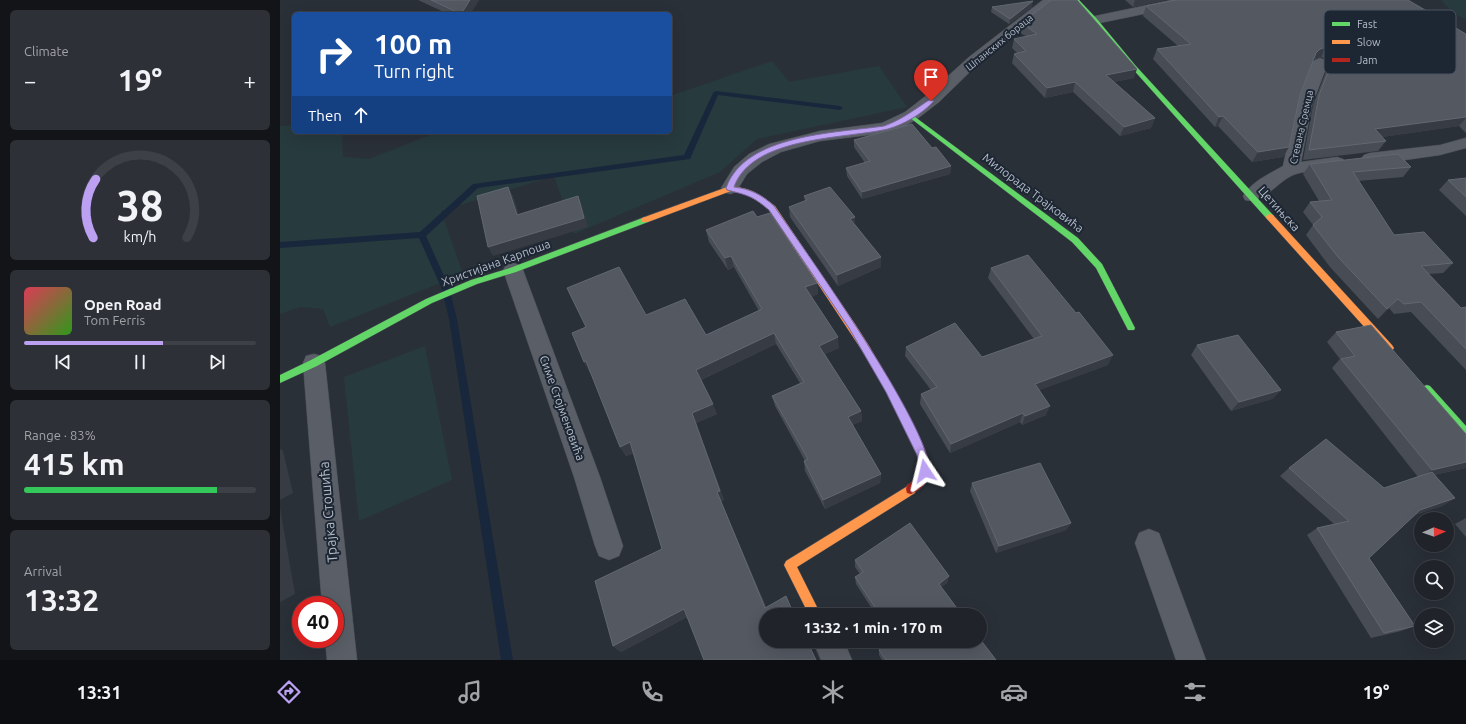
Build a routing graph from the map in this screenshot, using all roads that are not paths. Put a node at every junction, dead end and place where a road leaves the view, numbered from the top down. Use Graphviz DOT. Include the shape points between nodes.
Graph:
graph roads {
  1 [pos="1051,0"];
  2 [pos="1076,0"];
  3 [pos="1192,0"];
  4 [pos="1095,20"];
  5 [pos="1320,63"];
  6 [pos="911,116"];
  7 [pos="1466,143"];
  8 [pos="1291,169"];
  9 [pos="730,188"];
  10 [pos="1252,196"];
  11 [pos="513,270"];
  12 [pos="1131,328"];
  13 [pos="1396,356"];
  14 [pos="314,364"];
  15 [pos="280,379"];
  16 [pos="1418,380"];
  17 [pos="1466,433"];
  18 [pos="1149,543"];
  19 [pos="609,546"];
  20 [pos="812,608"];
  21 [pos="832,648"];
  22 [pos="342,660"];
  23 [pos="838,660"];
  24 [pos="1192,660"];
  1 -- 6 [label="street, Шпанских бораца" via="973,61 922,109"];
  2 -- 4 [label="street, Цетињска"];
  3 -- 4 [label="street"];
  4 -- 10 [label="street, Цетињска" via="1133,66"];
  5 -- 8 [label="street, Стевана Сремца" via="1304,105"];
  6 -- 9 [label="street, Шпанских бораца" via="885,128 800,140 779,146 750,161 739,171"];
  6 -- 12 [label="street, Милорада Трајковића" via="1076,240 1099,266"];
  7 -- 8 [label="street, Стевана Сремца" via="1440,150"];
  8 -- 10 [label="street, Стевана Сремца"];
  9 -- 11 [label="street, Христијана Карпоша"];
  9 -- 20 [label="street" via="760,198 772,208 852,326 890,389 922,454 925,471 919,484 790,565"];
  10 -- 13 [label="street, Цетињска"];
  11 -- 14 [label="street, Христијана Карпоша" via="474,282 429,301"];
  11 -- 19 [label="street, Симе Стојменовића"];
  14 -- 15 [label="street, Христијана Карпоша"];
  14 -- 22 [label="street, Трајка Стошића"];
  16 -- 17 [label="street"];
  18 -- 24 [label="street"];
  21 -- 23 [label="street"];
}
